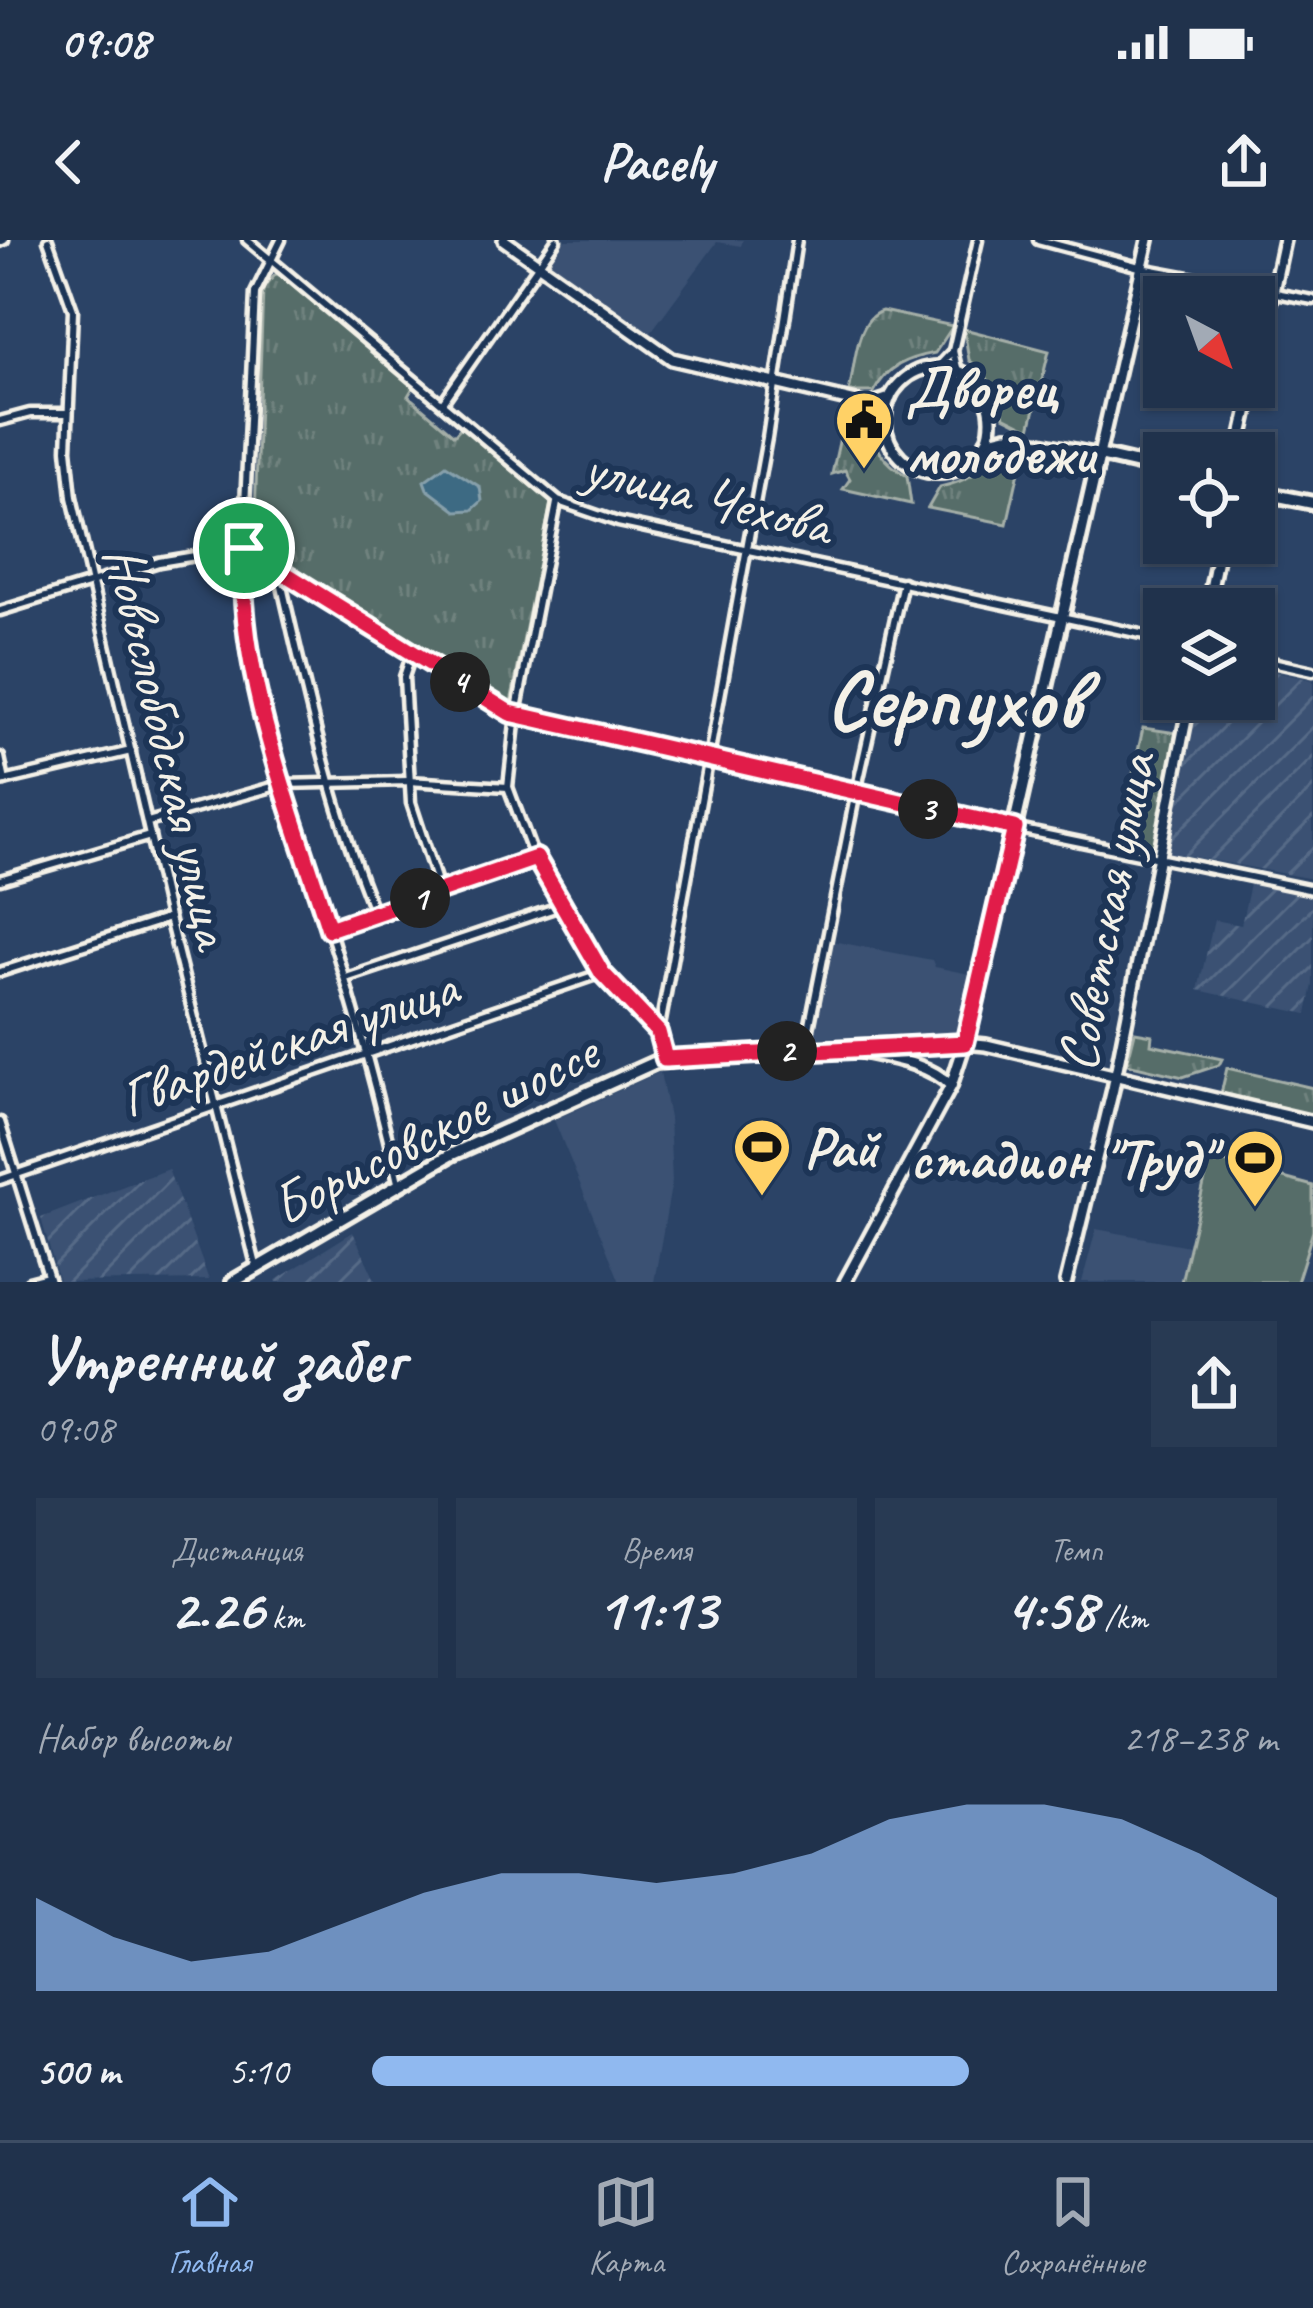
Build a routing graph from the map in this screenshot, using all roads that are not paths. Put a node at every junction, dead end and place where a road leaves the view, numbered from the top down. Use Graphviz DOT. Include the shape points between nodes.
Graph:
graph roads {
  1 [pos="48,240"];
  2 [pos="247,240"];
  3 [pos="281,240"];
  4 [pos="504,240"];
  5 [pos="556,240"];
  6 [pos="797,240"];
  7 [pos="978,240"];
  8 [pos="1038,240"];
  9 [pos="1148,240"];
  10 [pos="1284,240"];
  11 [pos="269,259"];
  12 [pos="538,266"];
  13 [pos="1141,267"];
  14 [pos="1191,276"];
  15 [pos="1275,286"];
  16 [pos="1275,291"];
  17 [pos="1313,300"];
  18 [pos="953,351"];
  19 [pos="938,368"];
  20 [pos="958,372"];
  21 [pos="776,386"];
  22 [pos="890,398"];
  23 [pos="443,402"];
  24 [pos="869,405"];
  25 [pos="68,413"];
  26 [pos="885,420"];
  27 [pos="0,421"];
  28 [pos="992,423"];
  29 [pos="1006,436"];
  30 [pos="986,441"];
  31 [pos="1099,455"];
  32 [pos="1143,465"];
  33 [pos="1275,495"];
  34 [pos="558,501"];
  35 [pos="1313,503"];
  36 [pos="244,548"];
  37 [pos="745,550"];
  38 [pos="285,574"];
  39 [pos="903,582"];
  40 [pos="92,584"];
  41 [pos="0,611"];
  42 [pos="1062,617"];
  43 [pos="1143,635"];
  44 [pos="412,653"];
  45 [pos="1275,663"];
  46 [pos="1313,671"];
  47 [pos="517,714"];
  48 [pos="1186,720"];
  49 [pos="131,751"];
  50 [pos="0,758"];
  51 [pos="710,759"];
  52 [pos="408,781"];
  53 [pos="3,782"];
  54 [pos="332,783"];
  55 [pos="283,784"];
  56 [pos="508,787"];
  57 [pos="856,792"];
  58 [pos="148,822"];
  59 [pos="1015,828"];
  60 [pos="150,836"];
  61 [pos="1160,857"];
  62 [pos="536,858"];
  63 [pos="0,880"];
  64 [pos="1313,890"];
  65 [pos="440,891"];
  66 [pos="564,905"];
  67 [pos="375,914"];
  68 [pos="169,918"];
  69 [pos="329,929"];
  70 [pos="0,972"];
  71 [pos="602,973"];
  72 [pos="345,978"];
  73 [pos="658,1032"];
  74 [pos="965,1043"];
  75 [pos="909,1044"];
  76 [pos="848,1048"];
  77 [pos="805,1050"];
  78 [pos="368,1053"];
  79 [pos="665,1059"];
  80 [pos="906,1063"];
  81 [pos="1115,1076"];
  82 [pos="951,1086"];
  83 [pos="215,1109"];
  84 [pos="0,1122"];
  85 [pos="1313,1122"];
  86 [pos="17,1175"];
  87 [pos="0,1180"];
  88 [pos="398,1182"];
  89 [pos="257,1267"];
  90 [pos="49,1280"];
  91 [pos="29,1282"];
  92 [pos="233,1282"];
  93 [pos="845,1282"];
  94 [pos="1066,1282"];
  1 -- 25 [label="street, Новослободская улица" via="73,310"];
  2 -- 11 [label="street, улица Чехова"];
  3 -- 11 [label="street"];
  4 -- 12 [label="street"];
  5 -- 12 [label="street"];
  6 -- 21 [label="street"];
  7 -- 18 [label="street"];
  8 -- 13 [label="street"];
  9 -- 13 [label="street"];
  10 -- 15 [label="street"];
  11 -- 23 [label="street, улица Чехова"];
  11 -- 36 [label="street" via="255,293"];
  12 -- 21 [label="street" via="672,358"];
  12 -- 23 [label="street"];
  13 -- 14 [label="street"];
  13 -- 31 [label="street"];
  16 -- 17 [label="street"];
  18 -- 19 [label="street"];
  18 -- 20 [label="street"];
  19 -- 20 [label="street"];
  19 -- 22 [label="street" via="914,374"];
  20 -- 28 [label="street" via="983,392"];
  21 -- 24 [label="street"];
  21 -- 37 [label="street"];
  22 -- 24 [label="street"];
  22 -- 26 [label="street"];
  23 -- 34 [label="street, улица Чехова"];
  24 -- 26 [label="street"];
  25 -- 27 [label="street"];
  25 -- 40 [label="street, Новослободская улица" via="72,497"];
  26 -- 30 [label="street" via="896,452 925,471 964,466"];
  28 -- 29 [label="street"];
  28 -- 30 [label="street"];
  29 -- 30 [label="street"];
  29 -- 31 [label="street"];
  31 -- 32 [label="main road"];
  31 -- 42 [label="main road"];
  33 -- 35 [label="main road"];
  34 -- 37 [label="street, улица Чехова"];
  34 -- 47 [label="street"];
  36 -- 38 [label="street"];
  36 -- 40 [label="street"];
  36 -- 55 [label="street" via="244,605"];
  37 -- 39 [label="street, улица Чехова"];
  37 -- 51 [label="street"];
  38 -- 44 [label="street"];
  38 -- 54 [label="street"];
  39 -- 42 [label="street, улица Чехова"];
  39 -- 57 [label="street"];
  40 -- 41 [label="street"];
  40 -- 49 [label="street, Новослободская улица"];
  42 -- 43 [label="street, улица Чехова"];
  42 -- 59 [label="main road"];
  44 -- 47 [label="street"];
  44 -- 52 [label="street" via="404,677"];
  45 -- 46 [label="street"];
  47 -- 51 [label="street"];
  47 -- 56 [label="street"];
  48 -- 61 [label="street, Советская улица"];
  49 -- 53 [label="street"];
  49 -- 58 [label="street, Новослободская улица"];
  50 -- 53 [label="street"];
  51 -- 57 [label="street"];
  51 -- 73 [label="street"];
  52 -- 54 [label="street"];
  52 -- 56 [label="street"];
  52 -- 65 [label="street"];
  54 -- 55 [label="street"];
  54 -- 67 [label="street"];
  55 -- 58 [label="street"];
  55 -- 69 [label="street"];
  56 -- 62 [label="street"];
  57 -- 59 [label="street"];
  57 -- 77 [label="street"];
  58 -- 60 [label="street, Новослободская улица"];
  59 -- 61 [label="street"];
  59 -- 74 [label="main road"];
  60 -- 63 [label="street"];
  60 -- 68 [label="street, Новослободская улица"];
  61 -- 64 [label="street"];
  61 -- 81 [label="street, Советская улица"];
  62 -- 65 [label="street"];
  62 -- 66 [label="street"];
  65 -- 67 [label="street"];
  66 -- 71 [label="street"];
  66 -- 72 [label="street"];
  67 -- 69 [label="street"];
  68 -- 70 [label="street"];
  68 -- 83 [label="street, Новослободская улица"];
  69 -- 72 [label="street"];
  71 -- 73 [label="street"];
  71 -- 78 [label="street, Гвардейская улица"];
  72 -- 78 [label="street"];
  73 -- 79 [label="street"];
  74 -- 75 [label="main road, Борисовское шоссе"];
  74 -- 81 [label="street"];
  74 -- 82 [label="street"];
  75 -- 76 [label="main road, Борисовское шоссе"];
  75 -- 80 [label="street"];
  76 -- 77 [label="main road, Борисовское шоссе"];
  76 -- 80 [label="street"];
  77 -- 79 [label="main road, Борисовское шоссе"];
  78 -- 83 [label="street, Гвардейская улица"];
  78 -- 88 [label="street"];
  79 -- 88 [label="main road, Борисовское шоссе"];
  80 -- 82 [label="street"];
  81 -- 85 [label="street"];
  81 -- 94 [label="street, Советская улица"];
  82 -- 93 [label="street"];
  83 -- 86 [label="street, Гвардейская улица"];
  83 -- 89 [label="street, Новослободская улица"];
  84 -- 86 [label="street"];
  86 -- 87 [label="street, Гвардейская улица"];
  86 -- 90 [label="street"];
  88 -- 89 [label="main road, Борисовское шоссе"];
  89 -- 92 [label="main road, Борисовское шоссе"];
  90 -- 91 [label="street"];
}
